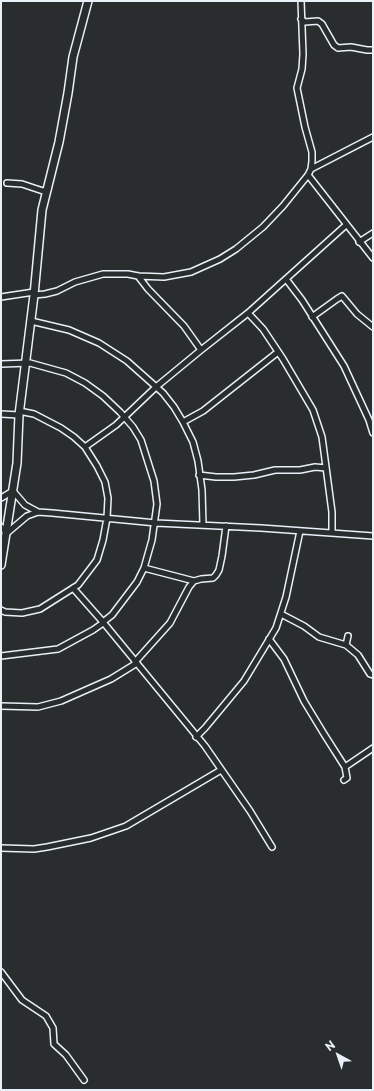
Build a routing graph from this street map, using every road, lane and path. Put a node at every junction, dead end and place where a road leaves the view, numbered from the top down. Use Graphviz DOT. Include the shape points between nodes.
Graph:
graph roads {
  1 [pos="88,1"];
  2 [pos="301,1"];
  3 [pos="301,19"];
  4 [pos="373,50"];
  5 [pos="373,137"];
  6 [pos="311,169"];
  7 [pos="308,175"];
  8 [pos="7,183"];
  9 [pos="48,189"];
  10 [pos="346,225"];
  11 [pos="373,233"];
  12 [pos="359,242"];
  13 [pos="373,258"];
  14 [pos="138,276"];
  15 [pos="286,279"];
  16 [pos="34,293"];
  17 [pos="1,297"];
  18 [pos="248,313"];
  19 [pos="312,317"];
  20 [pos="31,321"];
  21 [pos="373,327"];
  22 [pos="201,350"];
  23 [pos="278,352"];
  24 [pos="25,362"];
  25 [pos="1,364"];
  26 [pos="156,388"];
  27 [pos="19,413"];
  28 [pos="1,414"];
  29 [pos="124,417"];
  30 [pos="183,422"];
  31 [pos="373,432"];
  32 [pos="85,447"];
  33 [pos="326,468"];
  34 [pos="199,475"];
  35 [pos="13,491"];
  36 [pos="1,498"];
  37 [pos="38,512"];
  38 [pos="107,518"];
  39 [pos="156,523"];
  40 [pos="203,525"];
  41 [pos="226,526"];
  42 [pos="4,530"];
  43 [pos="300,532"];
  44 [pos="332,533"];
  45 [pos="373,536"];
  46 [pos="1,565"];
  47 [pos="144,568"];
  48 [pos="194,581"];
  49 [pos="73,588"];
  50 [pos="1,610"];
  51 [pos="281,614"];
  52 [pos="103,623"];
  53 [pos="348,636"];
  54 [pos="269,639"];
  55 [pos="346,645"];
  56 [pos="1,656"];
  57 [pos="136,662"];
  58 [pos="373,675"];
  59 [pos="1,706"];
  60 [pos="196,737"];
  61 [pos="373,748"];
  62 [pos="345,768"];
  63 [pos="221,770"];
  64 [pos="344,780"];
  65 [pos="272,847"];
  66 [pos="1,848"];
  67 [pos="1,972"];
  68 [pos="84,1080"];
  1 -- 9 [label="street" via="74,57"];
  2 -- 3 [label="street"];
  3 -- 4 [label="street" via="322,24 338,48"];
  3 -- 6 [label="street" via="303,54 297,88 312,152"];
  5 -- 6 [label="street"];
  6 -- 7 [label="street"];
  7 -- 10 [label="street"];
  7 -- 14 [label="street" via="263,227 220,259 191,272 174,276"];
  8 -- 9 [label="street" via="22,184 43,191"];
  9 -- 16 [label="street" via="42,217"];
  10 -- 12 [label="street"];
  10 -- 15 [label="street"];
  11 -- 12 [label="street"];
  12 -- 13 [label="street"];
  14 -- 16 [label="street" via="103,274 75,282 57,291"];
  14 -- 22 [label="street" via="184,326"];
  15 -- 18 [label="street"];
  15 -- 19 [label="street"];
  16 -- 17 [label="street"];
  16 -- 20 [label="street"];
  18 -- 22 [label="street"];
  18 -- 23 [label="street" via="263,329"];
  19 -- 21 [label="street" via="342,296 357,314"];
  19 -- 31 [label="street" via="344,366"];
  20 -- 24 [label="street"];
  20 -- 26 [label="street" via="69,330 99,343 127,361"];
  22 -- 26 [label="street"];
  23 -- 30 [label="street" via="203,411"];
  23 -- 33 [label="street" via="313,410 322,437"];
  24 -- 25 [label="street"];
  24 -- 27 [label="street"];
  24 -- 29 [label="street" via="66,373 85,383 103,396"];
  26 -- 29 [label="street"];
  26 -- 30 [label="street" via="174,407"];
  27 -- 28 [label="street"];
  27 -- 32 [label="street" via="34,414 61,428"];
  27 -- 35 [label="street"];
  29 -- 32 [label="street"];
  29 -- 39 [label="street" via="141,440 150,466 157,504"];
  30 -- 34 [label="street" via="193,442"];
  32 -- 38 [label="street" via="104,482 108,498"];
  33 -- 34 [label="street" via="275,470 234,477"];
  33 -- 44 [label="street"];
  34 -- 40 [label="street"];
  35 -- 36 [label="street"];
  35 -- 37 [label="street" via="29,508"];
  35 -- 42 [label="street"];
  37 -- 38 [label="street"];
  37 -- 42 [label="street"];
  38 -- 39 [label="street"];
  38 -- 49 [label="street" via="97,560"];
  39 -- 40 [label="street"];
  39 -- 47 [label="street"];
  40 -- 41 [label="street"];
  41 -- 43 [label="street"];
  41 -- 48 [label="street" via="216,575 213,578"];
  42 -- 46 [label="street"];
  43 -- 44 [label="street"];
  43 -- 51 [label="street"];
  44 -- 45 [label="street"];
  47 -- 48 [label="street"];
  47 -- 52 [label="street" via="120,606"];
  48 -- 57 [label="street" via="170,623"];
  49 -- 50 [label="street" via="40,609 22,613"];
  49 -- 52 [label="street"];
  51 -- 54 [label="street"];
  51 -- 55 [label="street" via="319,637"];
  52 -- 56 [label="street" via="58,649"];
  52 -- 57 [label="street"];
  53 -- 55 [label="street"];
  54 -- 60 [label="street" via="244,681"];
  54 -- 62 [label="street" via="284,659 304,701"];
  55 -- 58 [label="street" via="358,655"];
  57 -- 59 [label="street" via="111,679 61,701 38,707"];
  57 -- 60 [label="street"];
  60 -- 63 [label="street"];
  61 -- 62 [label="street"];
  62 -- 64 [label="street" via="347,778"];
  63 -- 65 [label="street"];
  63 -- 66 [label="street" via="126,826 91,838 48,847"];
  67 -- 68 [label="street" via="22,1000 46,1016 53,1028 54,1044 66,1055"];
}
